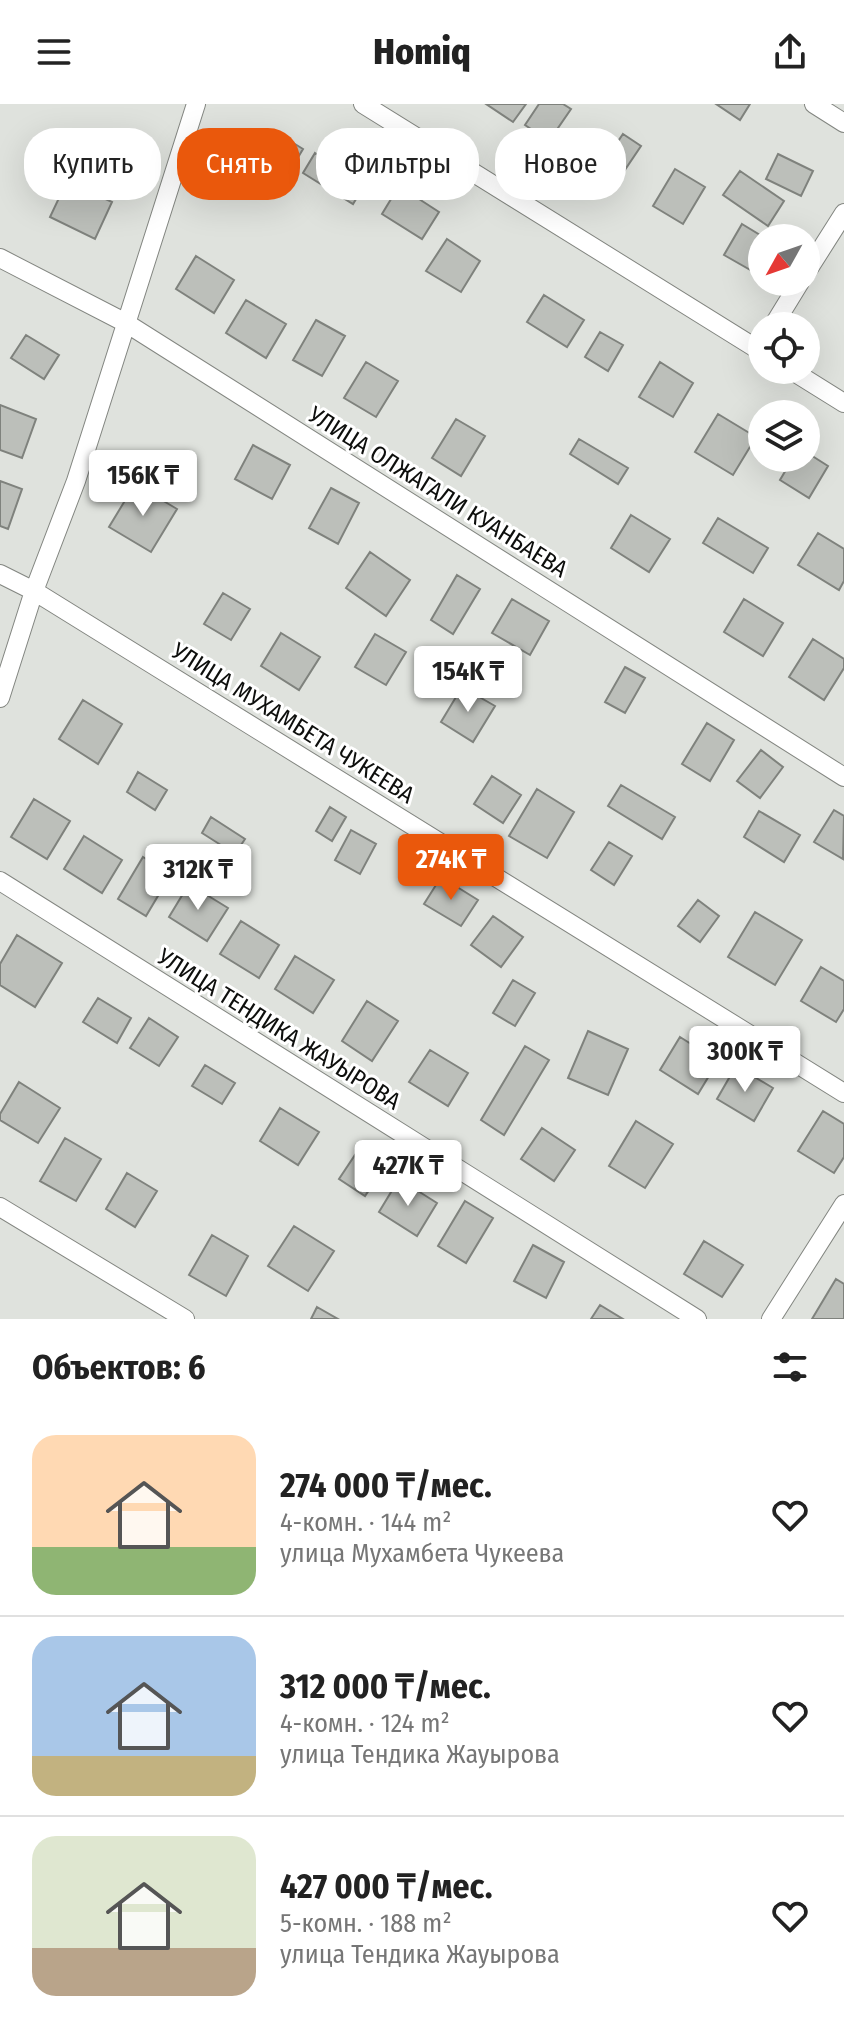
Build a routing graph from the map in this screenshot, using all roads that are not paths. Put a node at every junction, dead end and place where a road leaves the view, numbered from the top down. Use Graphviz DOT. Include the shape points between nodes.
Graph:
graph roads {
  1 [pos="196,104"];
  2 [pos="363,104"];
  3 [pos="814,104"];
  4 [pos="844,123"];
  5 [pos="844,213"];
  6 [pos="820,251"];
  7 [pos="0,258"];
  8 [pos="126,323"];
  9 [pos="748,340"];
  10 [pos="813,384"];
  11 [pos="844,403"];
  12 [pos="0,574"];
  13 [pos="34,591"];
  14 [pos="0,698"];
  15 [pos="844,777"];
  16 [pos="0,881"];
  17 [pos="844,1093"];
  18 [pos="844,1204"];
  19 [pos="0,1207"];
  20 [pos="185,1319"];
  21 [pos="697,1319"];
  22 [pos="771,1319"];
  1 -- 8 [label="street"];
  2 -- 9 [label="street"];
  3 -- 4 [label="street"];
  5 -- 6 [label="street"];
  7 -- 8 [label="street, УЛИЦА ОЛЖАГАЛИ КУАНБАЕВА"];
  8 -- 13 [label="street" via="76,481"];
  8 -- 15 [label="street, УЛИЦА ОЛЖАГАЛИ КУАНБАЕВА"];
  10 -- 11 [label="street"];
  12 -- 13 [label="street, УЛИЦА МУХАМБЕТА ЧУКЕЕВА"];
  13 -- 14 [label="street"];
  13 -- 17 [label="street, УЛИЦА МУХАМБЕТА ЧУКЕЕВА"];
  16 -- 21 [label="street, УЛИЦА ТЕНДИКА ЖАУЫРОВА"];
  18 -- 22 [label="street"];
  19 -- 20 [label="street"];
}
